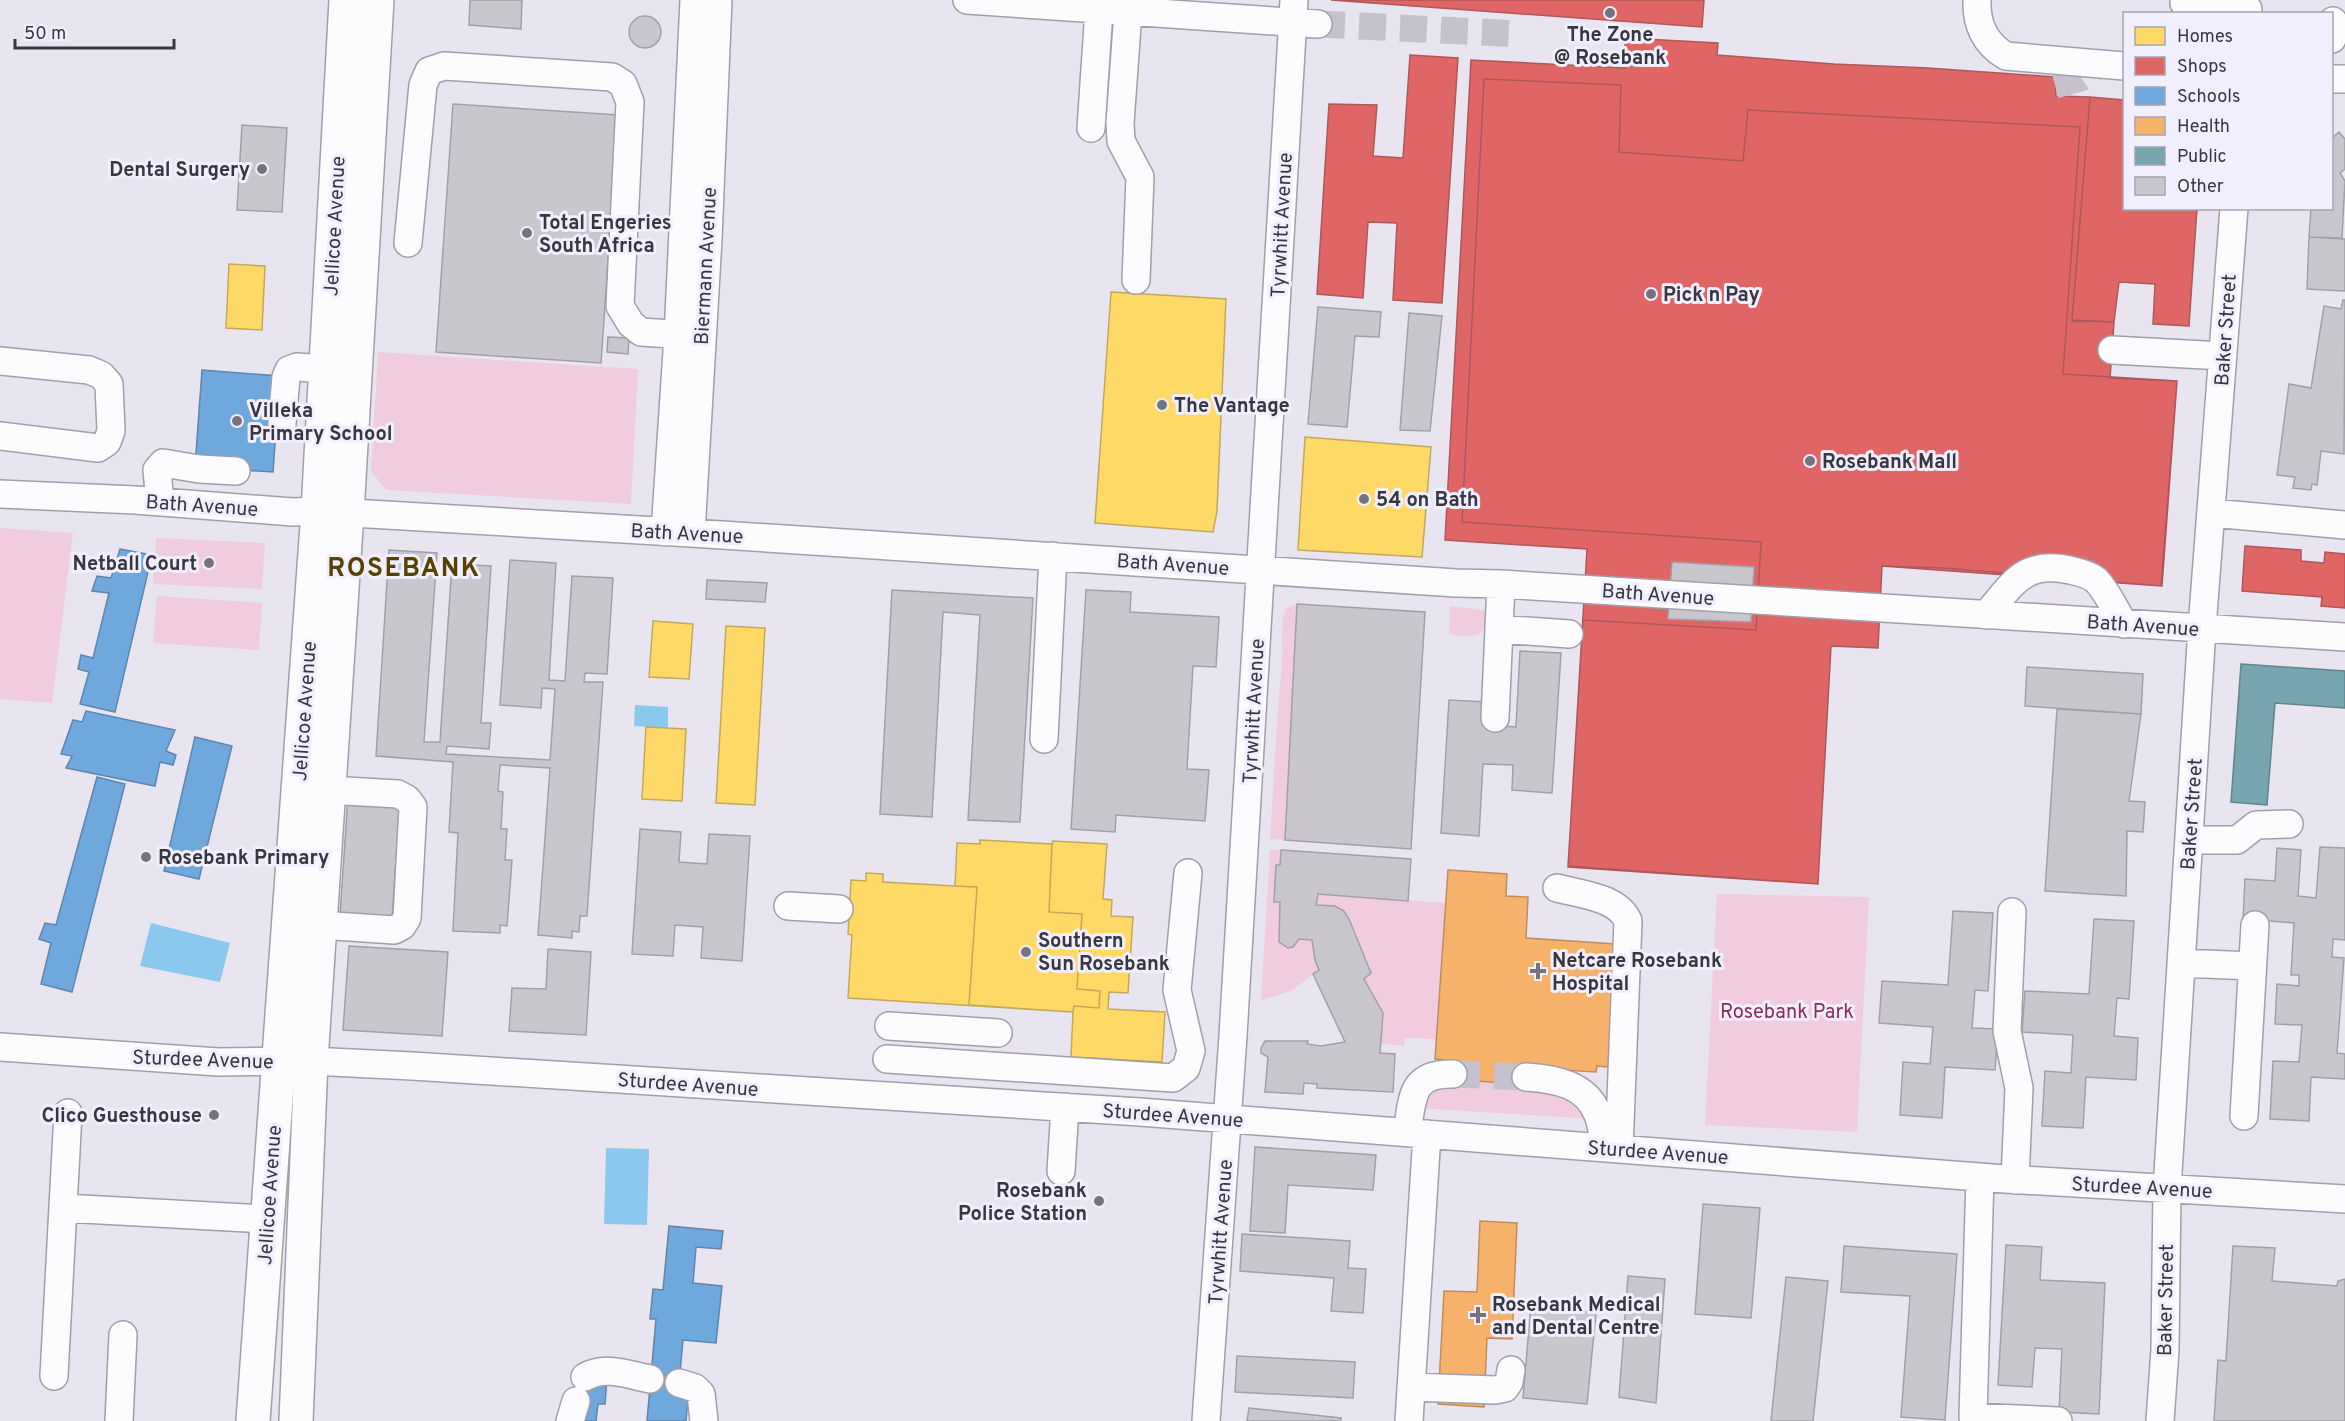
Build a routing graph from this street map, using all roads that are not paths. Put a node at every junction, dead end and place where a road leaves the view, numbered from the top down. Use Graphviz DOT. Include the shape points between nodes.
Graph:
graph roads {
  1 [pos="346,0"];
  2 [pos="377,0"];
  3 [pos="694,0"];
  4 [pos="718,0"];
  5 [pos="967,0"];
  6 [pos="1977,0"];
  7 [pos="2184,3"];
  8 [pos="1067,4"];
  9 [pos="2248,8"];
  10 [pos="1099,10"];
  11 [pos="1128,12"];
  12 [pos="1301,16"];
  13 [pos="2123,66"];
  14 [pos="1091,128"];
  15 [pos="2234,210"];
  16 [pos="695,238"];
  17 [pos="408,243"];
  18 [pos="1136,280"];
  19 [pos="690,336"];
  20 [pos="2112,350"];
  21 [pos="2223,356"];
  22 [pos="0,361"];
  23 [pos="326,369"];
  24 [pos="282,424"];
  25 [pos="0,436"];
  26 [pos="236,471"];
  27 [pos="0,494"];
  28 [pos="160,502"];
  29 [pos="333,512"];
  30 [pos="2212,513"];
  31 [pos="2345,525"];
  32 [pos="678,532"];
  33 [pos="1053,556"];
  34 [pos="1262,569"];
  35 [pos="1501,584"];
  36 [pos="1986,615"];
  37 [pos="2124,624"];
  38 [pos="1499,628"];
  39 [pos="2202,628"];
  40 [pos="1569,634"];
  41 [pos="2345,637"];
  42 [pos="1495,718"];
  43 [pos="1044,739"];
  44 [pos="328,790"];
  45 [pos="2289,824"];
  46 [pos="2189,840"];
  47 [pos="1188,873"];
  48 [pos="1557,888"];
  49 [pos="788,906"];
  50 [pos="839,909"];
  51 [pos="2012,912"];
  52 [pos="320,924"];
  53 [pos="2254,925"];
  54 [pos="2182,963"];
  55 [pos="2252,966"];
  56 [pos="998,1033"];
  57 [pos="0,1047"];
  58 [pos="887,1059"];
  59 [pos="311,1061"];
  60 [pos="278,1062"];
  61 [pos="1453,1074"];
  62 [pos="1526,1077"];
  63 [pos="885,1096"];
  64 [pos="1065,1107"];
  65 [pos="68,1113"];
  66 [pos="2244,1116"];
  67 [pos="1228,1119"];
  68 [pos="1417,1133"];
  69 [pos="1612,1148"];
  70 [pos="1061,1171"];
  71 [pos="1980,1177"];
  72 [pos="2015,1180"];
  73 [pos="2167,1189"];
  74 [pos="2345,1199"];
  75 [pos="64,1208"];
  76 [pos="267,1219"];
  77 [pos="123,1335"];
  78 [pos="1511,1370"];
  79 [pos="54,1376"];
  80 [pos="651,1379"];
  81 [pos="679,1383"];
  82 [pos="1412,1387"];
  83 [pos="577,1399"];
  84 [pos="119,1421"];
  85 [pos="253,1421"];
  86 [pos="296,1421"];
  87 [pos="704,1421"];
  88 [pos="1206,1421"];
  89 [pos="1409,1421"];
  90 [pos="2058,1421"];
  91 [pos="2160,1421"];
  1 -- 23 [label="main road, Jellicoe Avenue"];
  2 -- 29 [label="main road, Jellicoe Avenue"];
  3 -- 16 [label="street, Biermann Avenue"];
  4 -- 16 [label="street, Biermann Avenue"];
  5 -- 8 [label="street"];
  6 -- 13 [label="street" via="1987,40 2006,56"];
  7 -- 9 [label="street"];
  8 -- 10 [label="street"];
  10 -- 11 [label="street"];
  10 -- 14 [label="street"];
  11 -- 12 [label="street"];
  11 -- 18 [label="street" via="1119,123 1121,141 1140,177"];
  12 -- 34 [label="street, Tyrwhitt Avenue"];
  15 -- 21 [label="street, Baker Street"];
  16 -- 19 [label="street, Biermann Avenue"];
  17 -- 19 [label="street" via="423,85 429,71 444,66 612,77 623,84 630,102 620,306 641,332"];
  19 -- 32 [label="street, Biermann Avenue"];
  20 -- 21 [label="street"];
  21 -- 30 [label="street, Baker Street"];
  22 -- 25 [label="street" via="89,370 101,375 109,384 111,431 107,442 98,448"];
  23 -- 24 [label="street" via="289,370"];
  23 -- 29 [label="main road, Jellicoe Avenue"];
  26 -- 28 [label="street" via="163,463 157,470"];
  27 -- 28 [label="street, Bath Avenue"];
  28 -- 29 [label="street, Bath Avenue"];
  29 -- 32 [label="street, Bath Avenue"];
  29 -- 44 [label="main road, Jellicoe Avenue"];
  29 -- 60 [label="main road, Jellicoe Avenue"];
  30 -- 31 [label="street"];
  30 -- 39 [label="street, Baker Street"];
  32 -- 33 [label="street, Bath Avenue"];
  33 -- 34 [label="street, Bath Avenue"];
  33 -- 43 [label="street"];
  34 -- 35 [label="street, Bath Avenue"];
  34 -- 67 [label="street, Tyrwhitt Avenue"];
  35 -- 36 [label="street, Bath Avenue"];
  35 -- 38 [label="street"];
  36 -- 37 [label="street, Bath Avenue"];
  36 -- 37 [label="street" via="2020,576 2032,569 2060,568 2096,580"];
  37 -- 39 [label="street, Bath Avenue"];
  38 -- 40 [label="street"];
  38 -- 42 [label="street"];
  39 -- 41 [label="street, Bath Avenue"];
  39 -- 46 [label="street, Baker Street"];
  44 -- 52 [label="main road, Jellicoe Avenue"];
  44 -- 52 [label="street" via="399,794 413,807 406,918 402,926 394,930"];
  45 -- 46 [label="street" via="2256,825 2237,840"];
  46 -- 54 [label="street, Baker Street"];
  47 -- 58 [label="street" via="1178,990 1191,1051 1186,1068 1173,1078"];
  48 -- 69 [label="street" via="1610,904 1625,914 1628,921"];
  49 -- 50 [label="street"];
  51 -- 72 [label="street" via="2007,1031 2019,1088"];
  52 -- 59 [label="main road, Jellicoe Avenue"];
  53 -- 55 [label="street"];
  54 -- 55 [label="street"];
  54 -- 73 [label="street, Baker Street"];
  55 -- 66 [label="street"];
  56 -- 58 [label="street" via="890,1019"];
  57 -- 60 [label="street, Sturdee Avenue" via="218,1062"];
  58 -- 63 [label="street"];
  59 -- 60 [label="street, Sturdee Avenue"];
  59 -- 63 [label="street, Sturdee Avenue"];
  59 -- 86 [label="main road, Jellicoe Avenue"];
  60 -- 76 [label="main road, Jellicoe Avenue"];
  61 -- 68 [label="street" via="1437,1073 1420,1083 1414,1094"];
  62 -- 69 [label="street" via="1558,1081 1580,1090 1598,1115"];
  63 -- 64 [label="street, Sturdee Avenue"];
  64 -- 67 [label="street, Sturdee Avenue"];
  64 -- 70 [label="street"];
  65 -- 75 [label="street"];
  67 -- 68 [label="street, Sturdee Avenue"];
  67 -- 88 [label="street, Tyrwhitt Avenue"];
  68 -- 69 [label="street, Sturdee Avenue"];
  68 -- 82 [label="street"];
  69 -- 71 [label="street, Sturdee Avenue"];
  71 -- 72 [label="street, Sturdee Avenue"];
  71 -- 90 [label="street" via="1973,1418"];
  72 -- 73 [label="street, Sturdee Avenue"];
  73 -- 74 [label="street, Sturdee Avenue"];
  73 -- 91 [label="street, Baker Street"];
  75 -- 76 [label="street"];
  75 -- 79 [label="street"];
  76 -- 85 [label="main road, Jellicoe Avenue"];
  77 -- 84 [label="street"];
  78 -- 82 [label="street" via="1509,1382 1495,1390"];
  80 -- 83 [label="street" via="594,1371"];
  81 -- 87 [label="street" via="701,1394"];
  82 -- 89 [label="street"];
}
